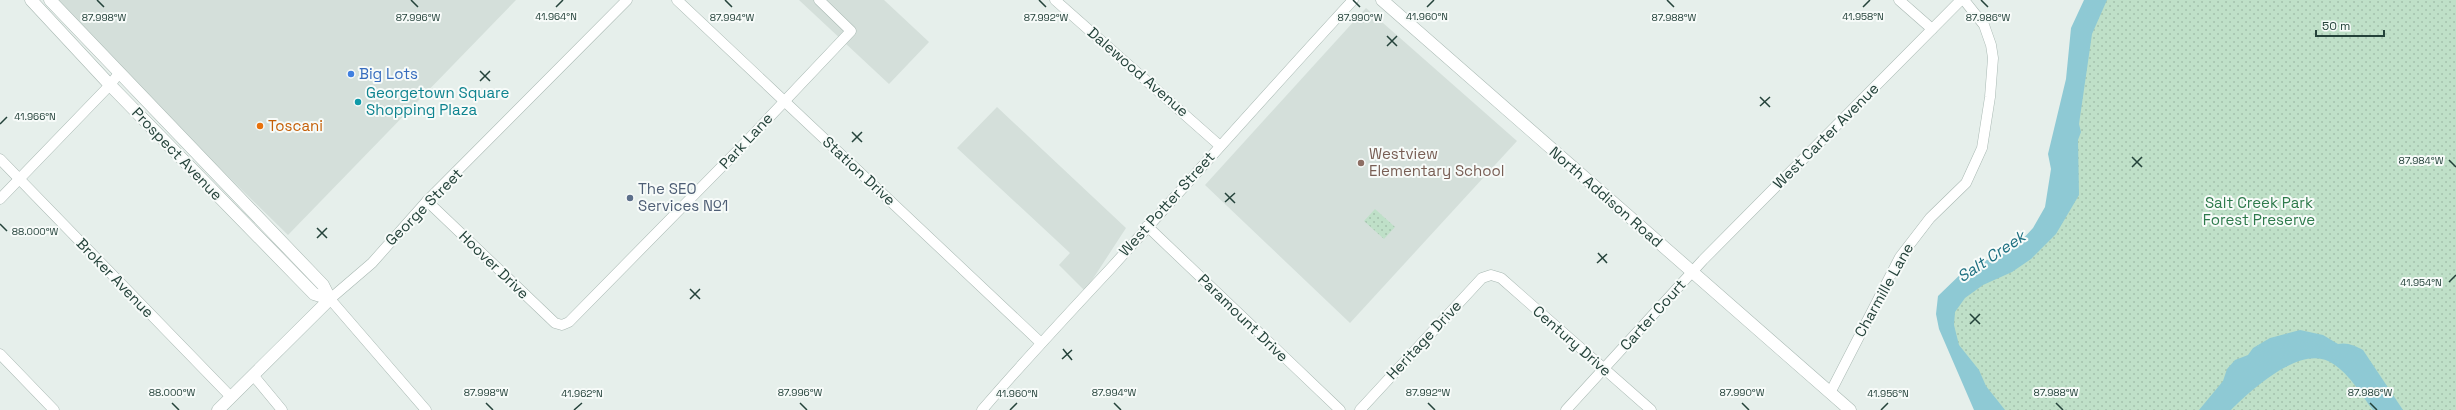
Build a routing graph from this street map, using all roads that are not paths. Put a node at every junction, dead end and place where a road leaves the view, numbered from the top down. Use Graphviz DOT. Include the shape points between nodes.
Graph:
graph roads {
  1 [pos="31,0"];
  2 [pos="50,0"];
  3 [pos="626,0"];
  4 [pos="677,0"];
  5 [pos="819,0"];
  6 [pos="1055,0"];
  7 [pos="1353,0"];
  8 [pos="1382,0"];
  9 [pos="1899,0"];
  10 [pos="1961,0"];
  11 [pos="1964,0"];
  12 [pos="1932,29"];
  13 [pos="119,73"];
  14 [pos="110,86"];
  15 [pos="785,101"];
  16 [pos="1219,145"];
  17 [pos="0,159"];
  18 [pos="19,179"];
  19 [pos="0,199"];
  20 [pos="427,201"];
  21 [pos="1147,226"];
  22 [pos="1692,273"];
  23 [pos="1491,275"];
  24 [pos="330,299"];
  25 [pos="562,325"];
  26 [pos="1041,343"];
  27 [pos="0,354"];
  28 [pos="1604,369"];
  29 [pos="253,375"];
  30 [pos="1830,392"];
  31 [pos="231,397"];
  32 [pos="54,410"];
  33 [pos="218,410"];
  34 [pos="282,410"];
  35 [pos="426,410"];
  36 [pos="982,410"];
  37 [pos="1340,410"];
  38 [pos="1360,410"];
  39 [pos="1566,410"];
  40 [pos="1651,410"];
  41 [pos="1850,410"];
  1 -- 14 [label="street, Prospect Avenue"];
  2 -- 13 [label="street, Prospect Avenue"];
  3 -- 20 [label="street, George Street"];
  4 -- 15 [label="street, Station Drive"];
  5 -- 15 [label="street, Park Lane" via="851,31"];
  6 -- 16 [label="street, Dalewood Avenue"];
  7 -- 16 [label="street, West Potter Street"];
  8 -- 22 [label="street, North Addison Road"];
  9 -- 12 [label="street"];
  10 -- 12 [label="street, West Carter Avenue"];
  11 -- 30 [label="street, Charmille Lane" via="1984,25 1992,52 1990,97 1982,148 1966,183 1930,218 1900,257"];
  12 -- 22 [label="street, West Carter Avenue"];
  13 -- 14 [label="street"];
  13 -- 24 [label="street, Prospect Avenue" via="323,285"];
  14 -- 18 [label="street"];
  14 -- 24 [label="street, Prospect Avenue" via="314,294"];
  15 -- 25 [label="street, Park Lane" via="621,271 569,322"];
  15 -- 26 [label="street, Station Drive"];
  16 -- 21 [label="street, West Potter Street"];
  17 -- 18 [label="street, Broker Avenue"];
  18 -- 19 [label="street"];
  18 -- 31 [label="street, Broker Avenue"];
  20 -- 24 [label="street, George Street" via="372,263"];
  20 -- 25 [label="street, Hoover Drive" via="555,323"];
  21 -- 26 [label="street, West Potter Street"];
  21 -- 37 [label="street, Paramount Drive"];
  22 -- 28 [label="street, Carter Court"];
  22 -- 30 [label="street, North Addison Road"];
  23 -- 28 [label="street, Century Drive" via="1501,278"];
  23 -- 38 [label="street, Heritage Drive" via="1482,278"];
  24 -- 29 [label="street, George Street"];
  24 -- 35 [label="street, Prospect Avenue"];
  26 -- 36 [label="street, West Potter Street"];
  27 -- 32 [label="street"];
  28 -- 39 [label="street, Carter Court"];
  28 -- 40 [label="street, Century Drive"];
  29 -- 31 [label="street, George Street"];
  29 -- 34 [label="street"];
  30 -- 41 [label="street, North Addison Road"];
  31 -- 33 [label="street, George Street"];
}
